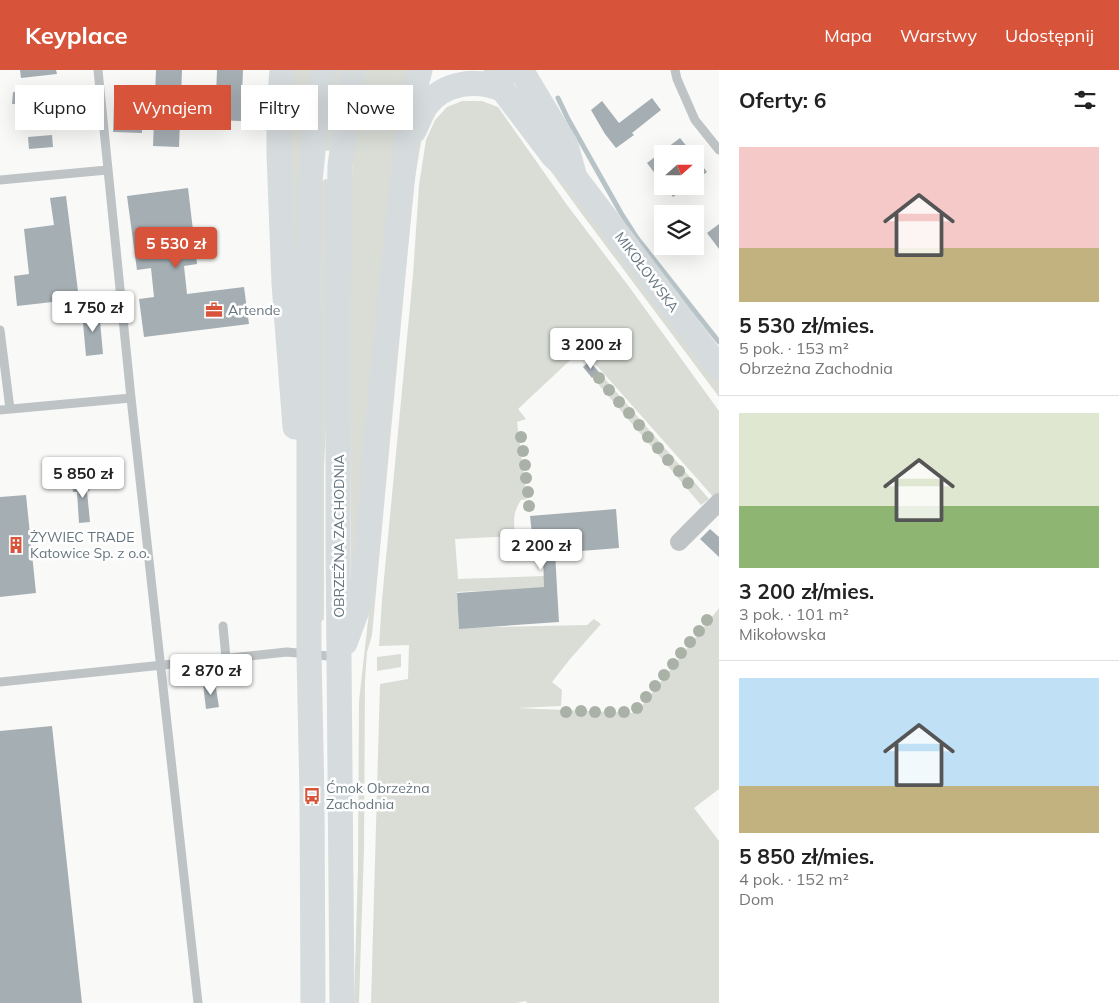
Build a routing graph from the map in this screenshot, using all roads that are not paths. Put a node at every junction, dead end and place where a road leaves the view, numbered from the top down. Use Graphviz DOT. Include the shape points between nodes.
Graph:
graph roads {
  1 [pos="98,70"];
  2 [pos="282,70"];
  3 [pos="323,70"];
  4 [pos="353,70"];
  5 [pos="420,70"];
  6 [pos="521,70"];
  7 [pos="675,70"];
  8 [pos="500,80"];
  9 [pos="719,150"];
  10 [pos="404,164"];
  11 [pos="326,165"];
  12 [pos="107,170"];
  13 [pos="574,176"];
  14 [pos="0,180"];
  15 [pos="0,330"];
  16 [pos="719,368"];
  17 [pos="131,398"];
  18 [pos="10,409"];
  19 [pos="0,410"];
  20 [pos="719,502"];
  21 [pos="310,533"];
  22 [pos="679,542"];
  23 [pos="223,626"];
  24 [pos="310,653"];
  25 [pos="340,657"];
  26 [pos="226,658"];
  27 [pos="161,665"];
  28 [pos="0,682"];
  29 [pos="198,1003"];
  30 [pos="313,1003"];
  31 [pos="342,1003"];
  1 -- 12 [label="lane"];
  2 -- 21 [label="street" via="279,145 284,284 297,464"];
  3 -- 11 [label="street, OBRZEŻNA ZACHODNIA" via="318,100"];
  4 -- 11 [label="street, OBRZEŻNA ZACHODNIA" via="348,103"];
  5 -- 10 [label="street" via="412,101"];
  6 -- 13 [label="street, MIKOŁOWSKA" via="566,145"];
  7 -- 9 [label="lane" via="695,120"];
  8 -- 10 [label="street" via="494,86 472,83 437,95 420,117"];
  8 -- 13 [label="street, MIKOŁOWSKA" via="553,156"];
  10 -- 25 [label="street" via="361,600"];
  11 -- 21 [label="street, OBRZEŻNA ZACHODNIA" via="309,291"];
  11 -- 25 [label="street, OBRZEŻNA ZACHODNIA" via="338,300"];
  12 -- 14 [label="lane"];
  12 -- 17 [label="lane"];
  13 -- 16 [label="street, MIKOŁOWSKA"];
  15 -- 18 [label="lane"];
  17 -- 18 [label="lane"];
  17 -- 27 [label="lane"];
  18 -- 19 [label="lane"];
  20 -- 22 [label="street"];
  21 -- 24 [label="street, OBRZEŻNA ZACHODNIA"];
  23 -- 26 [label="lane"];
  24 -- 25 [label="lane"];
  24 -- 26 [label="lane"];
  24 -- 30 [label="street, OBRZEŻNA ZACHODNIA"];
  25 -- 31 [label="street, OBRZEŻNA ZACHODNIA"];
  26 -- 27 [label="lane"];
  27 -- 28 [label="lane"];
  27 -- 29 [label="lane"];
}
